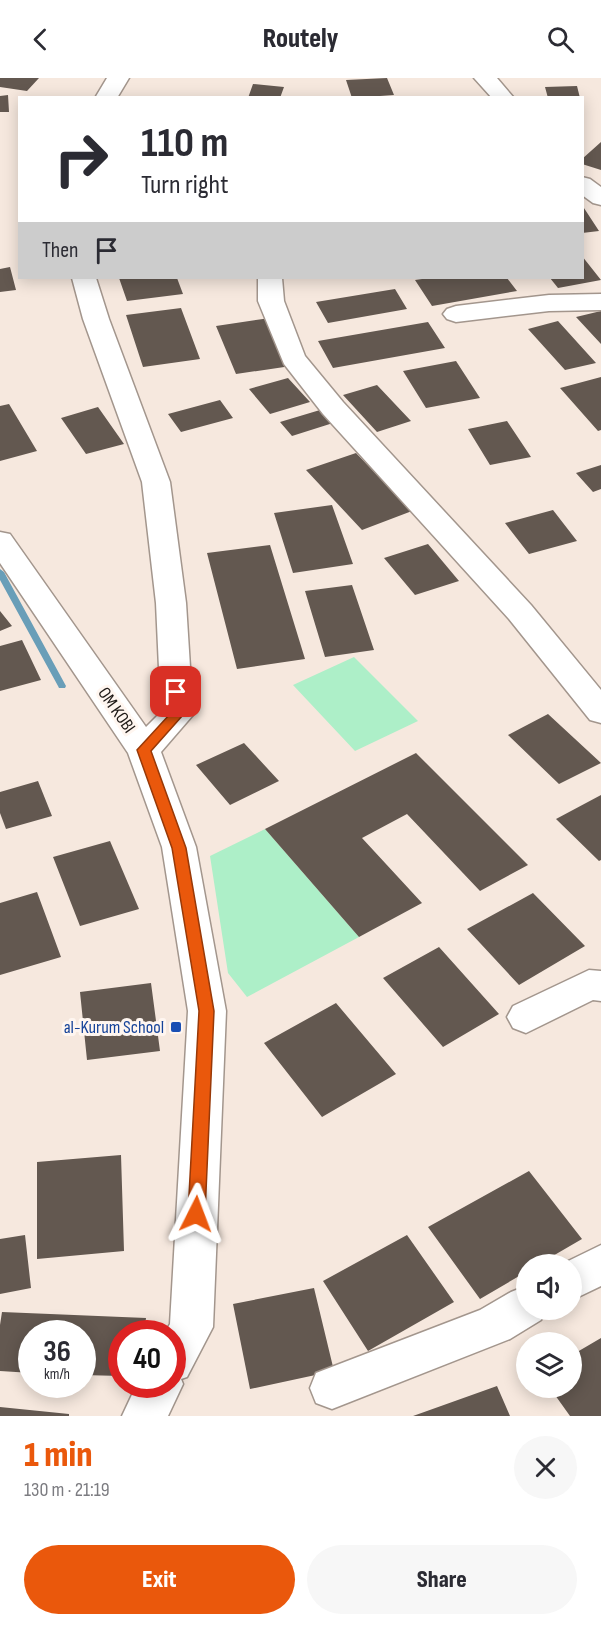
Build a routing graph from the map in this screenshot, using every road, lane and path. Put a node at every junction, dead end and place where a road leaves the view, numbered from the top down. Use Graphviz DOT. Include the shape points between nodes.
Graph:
graph roads {
  1 [pos="118,78"];
  2 [pos="485,78"];
  3 [pos="107,96"];
  4 [pos="502,96"];
  5 [pos="584,185"];
  6 [pos="601,198"];
  7 [pos="84,279"];
  8 [pos="270,279"];
  9 [pos="601,302"];
  10 [pos="456,314"];
  11 [pos="0,541"];
  12 [pos="601,712"];
  13 [pos="144,750"];
  14 [pos="601,986"];
  15 [pos="526,1017"];
  16 [pos="601,1264"];
  17 [pos="582,1275"];
  18 [pos="516,1312"];
  19 [pos="186,1336"];
  20 [pos="332,1388"];
  21 [pos="153,1398"];
  22 [pos="144,1416"];
  1 -- 3 [label="street"];
  2 -- 4 [label="street"];
  5 -- 6 [label="street"];
  7 -- 13 [label="street" via="156,482 171,603 177,715"];
  8 -- 12 [label="street" via="271,301 293,358 333,408 520,612"];
  9 -- 10 [label="street" via="549,303"];
  11 -- 13 [label="street, OM KOBI"];
  13 -- 19 [label="street, OM KOBI" via="179,848 207,1011 191,1327"];
  14 -- 15 [label="street" via="589,985"];
  16 -- 17 [label="street"];
  18 -- 20 [label="street" via="495,1325"];
  21 -- 22 [label="street"];
}
